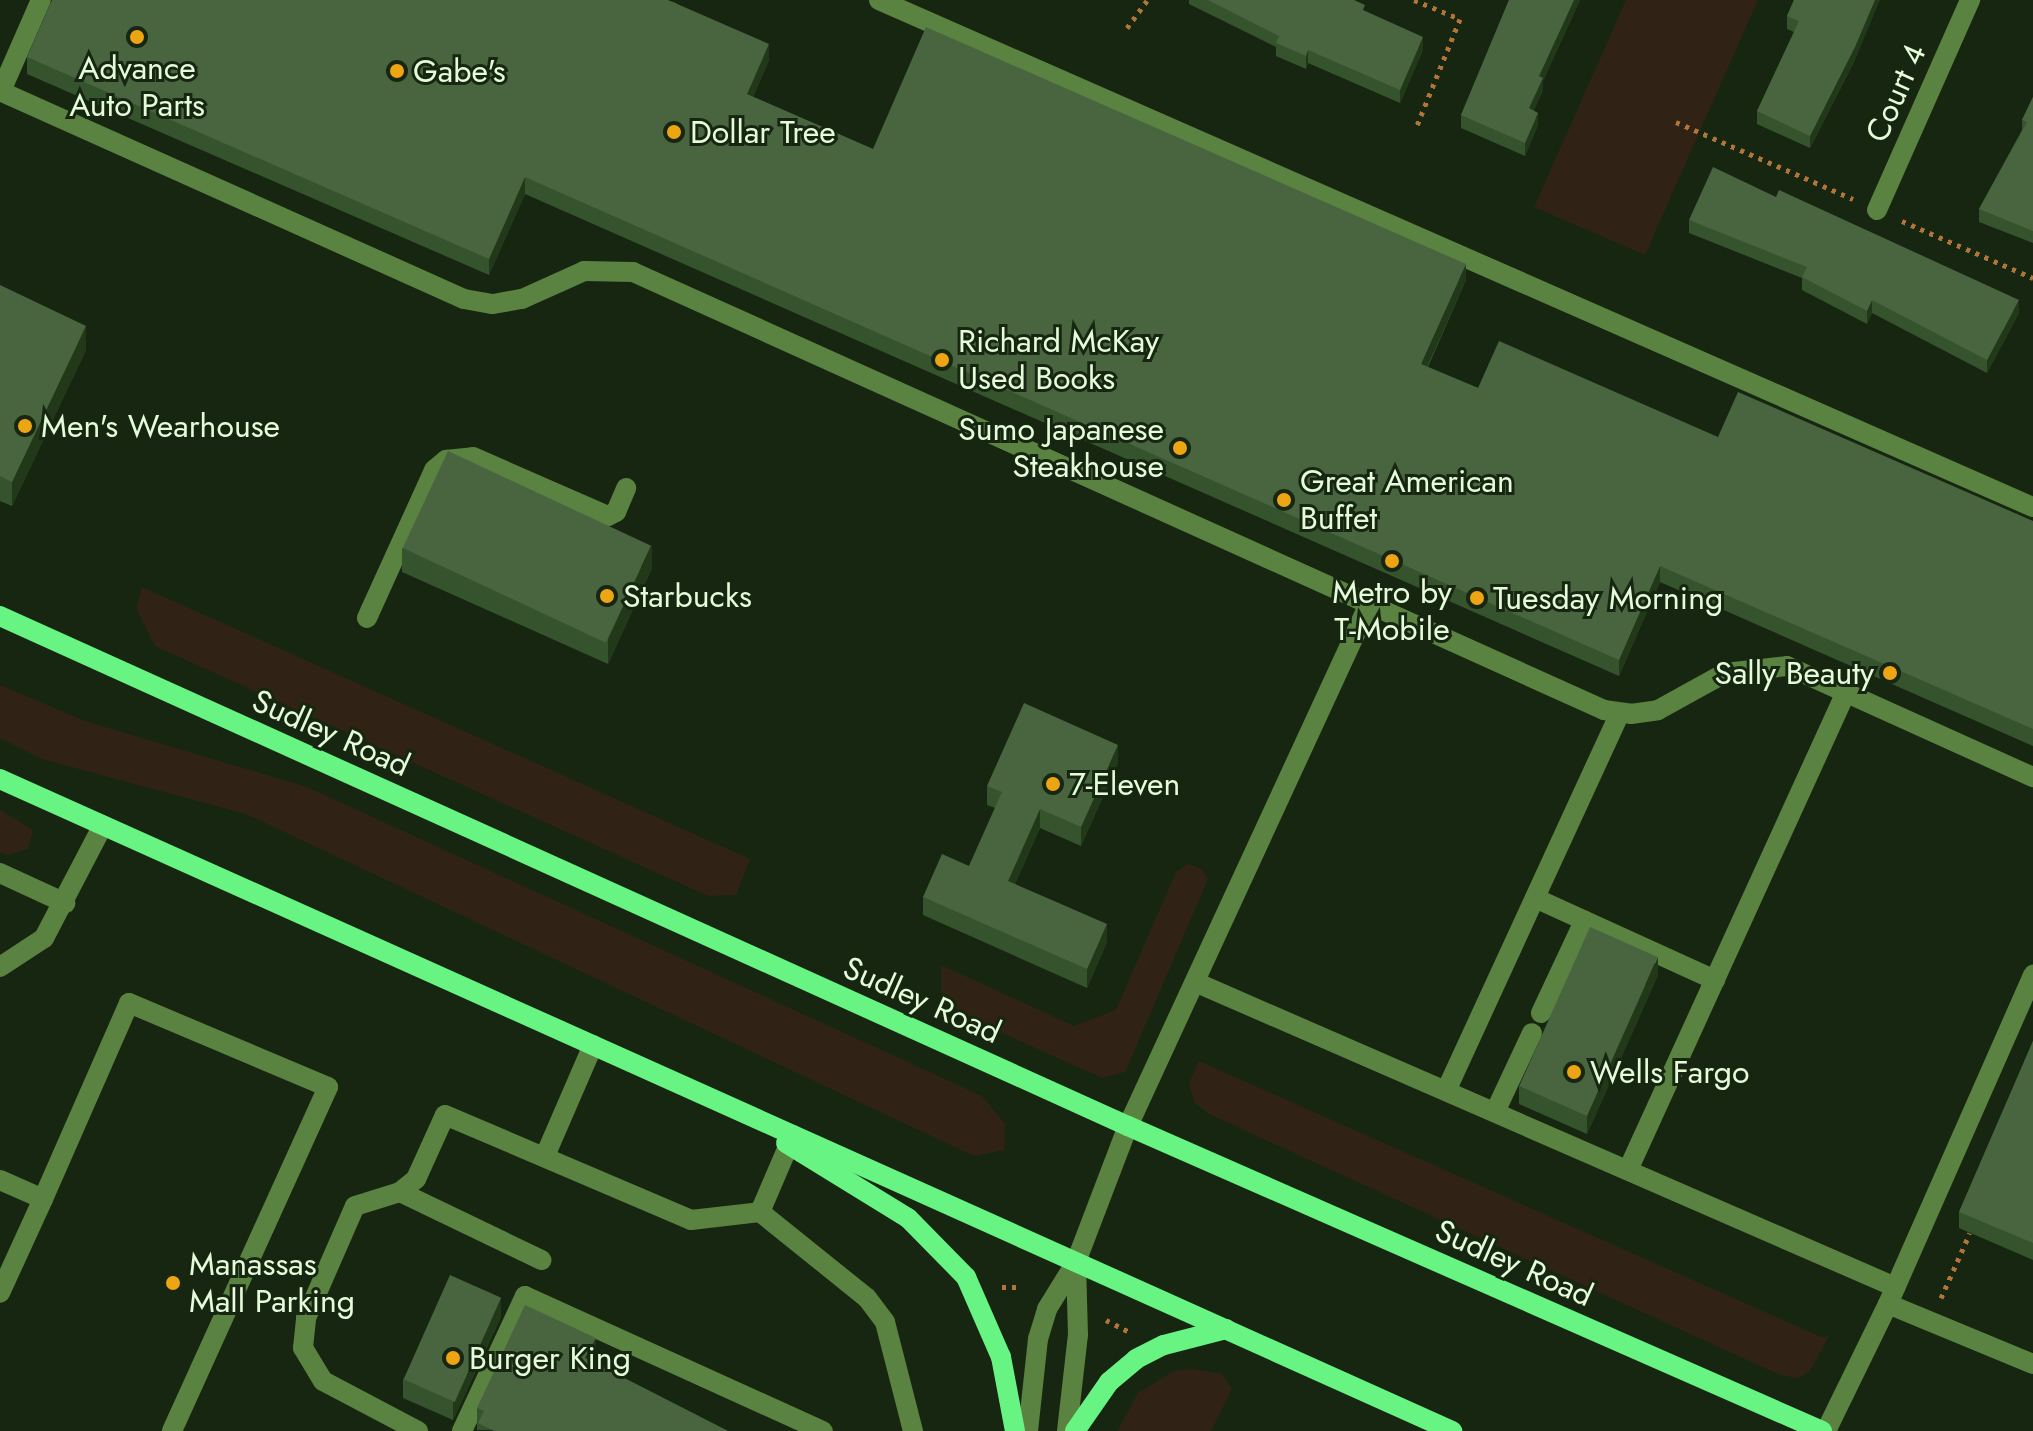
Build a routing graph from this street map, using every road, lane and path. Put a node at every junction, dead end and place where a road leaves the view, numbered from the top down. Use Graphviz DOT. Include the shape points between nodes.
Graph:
graph roads {
  1 [pos="41,0"];
  2 [pos="879,0"];
  3 [pos="1147,0"];
  4 [pos="1414,0"];
  5 [pos="1970,0"];
  6 [pos="1127,28"];
  7 [pos="0,91"];
  8 [pos="1416,128"];
  9 [pos="1877,210"];
  10 [pos="626,488"];
  11 [pos="2033,507"];
  12 [pos="1369,604"];
  13 [pos="0,616"];
  14 [pos="367,618"];
  15 [pos="1846,692"];
  16 [pos="1620,713"];
  17 [pos="2033,777"];
  18 [pos="0,779"];
  19 [pos="103,825"];
  20 [pos="0,873"];
  21 [pos="1535,898"];
  22 [pos="65,903"];
  23 [pos="1584,921"];
  24 [pos="0,967"];
  25 [pos="2033,975"];
  26 [pos="1715,980"];
  27 [pos="1195,982"];
  28 [pos="1541,1013"];
  29 [pos="1532,1033"];
  30 [pos="593,1045"];
  31 [pos="1446,1091"];
  32 [pos="1495,1112"];
  33 [pos="1128,1126"];
  34 [pos="792,1140"];
  35 [pos="545,1156"];
  36 [pos="1628,1170"];
  37 [pos="0,1180"];
  38 [pos="400,1192"];
  39 [pos="43,1199"];
  40 [pos="760,1212"];
  41 [pos="1970,1233"];
  42 [pos="541,1260"];
  43 [pos="1076,1262"];
  44 [pos="998,1287"];
  45 [pos="1017,1287"];
  46 [pos="0,1293"];
  47 [pos="1892,1296"];
  48 [pos="1124,1318"];
  49 [pos="1106,1320"];
  50 [pos="1930,1321"];
  51 [pos="1120,1326"];
  52 [pos="1226,1329"];
  53 [pos="1133,1336"];
  54 [pos="2033,1364"];
  55 [pos="172,1431"];
  56 [pos="418,1431"];
  57 [pos="462,1431"];
  58 [pos="823,1431"];
  59 [pos="913,1431"];
  60 [pos="1015,1431"];
  61 [pos="1028,1431"];
  62 [pos="1067,1431"];
  63 [pos="1075,1431"];
  64 [pos="1452,1431"];
  65 [pos="1824,1431"];
  1 -- 7 [label="street"];
  2 -- 11 [label="street"];
  3 -- 6 [label="path"];
  4 -- 8 [label="path" via="1460,19"];
  5 -- 9 [label="street, Court 4"];
  7 -- 12 [label="street" via="464,299 493,304 522,299 584,271 633,272"];
  10 -- 14 [label="street" via="616,512 608,516 473,457 446,460 434,470"];
  12 -- 16 [label="street"];
  12 -- 27 [label="street"];
  13 -- 33 [label="main road, Sudley Road"];
  15 -- 16 [label="street" via="1787,666 1764,665 1725,673 1658,710"];
  15 -- 17 [label="street"];
  15 -- 26 [label="street"];
  16 -- 21 [label="street"];
  18 -- 19 [label="main road"];
  19 -- 22 [label="street"];
  19 -- 30 [label="main road"];
  20 -- 22 [label="street"];
  21 -- 23 [label="street"];
  21 -- 31 [label="street"];
  22 -- 24 [label="street" via="44,938"];
  23 -- 26 [label="street"];
  23 -- 28 [label="street"];
  25 -- 47 [label="street"];
  26 -- 36 [label="street"];
  27 -- 31 [label="street"];
  27 -- 33 [label="street"];
  29 -- 32 [label="street"];
  30 -- 34 [label="main road"];
  30 -- 35 [label="street"];
  31 -- 32 [label="street"];
  32 -- 36 [label="street"];
  33 -- 43 [label="street"];
  33 -- 65 [label="main road, Sudley Road"];
  34 -- 40 [label="street"];
  34 -- 43 [label="main road"];
  34 -- 60 [label="main road" via="908,1218 966,1277 1001,1357"];
  35 -- 38 [label="street" via="445,1115 416,1179"];
  35 -- 40 [label="street" via="691,1220"];
  36 -- 47 [label="street"];
  37 -- 39 [label="street"];
  38 -- 42 [label="street"];
  38 -- 56 [label="street" via="355,1206 306,1318 303,1348 323,1381"];
  39 -- 46 [label="street"];
  39 -- 55 [label="street" via="129,1003 328,1087"];
  40 -- 59 [label="street" via="867,1298 885,1322"];
  41 -- 50 [label="path"];
  43 -- 52 [label="main road"];
  43 -- 61 [label="street" via="1053,1295 1042,1324"];
  43 -- 62 [label="street" via="1078,1335"];
  44 -- 45 [label="path"];
  47 -- 50 [label="street"];
  47 -- 65 [label="street"];
  48 -- 51 [label="path"];
  49 -- 51 [label="path"];
  50 -- 54 [label="street"];
  51 -- 53 [label="path"];
  52 -- 63 [label="main road" via="1164,1345 1136,1359 1109,1382"];
  52 -- 64 [label="main road"];
  57 -- 58 [label="street" via="525,1296"];
}
